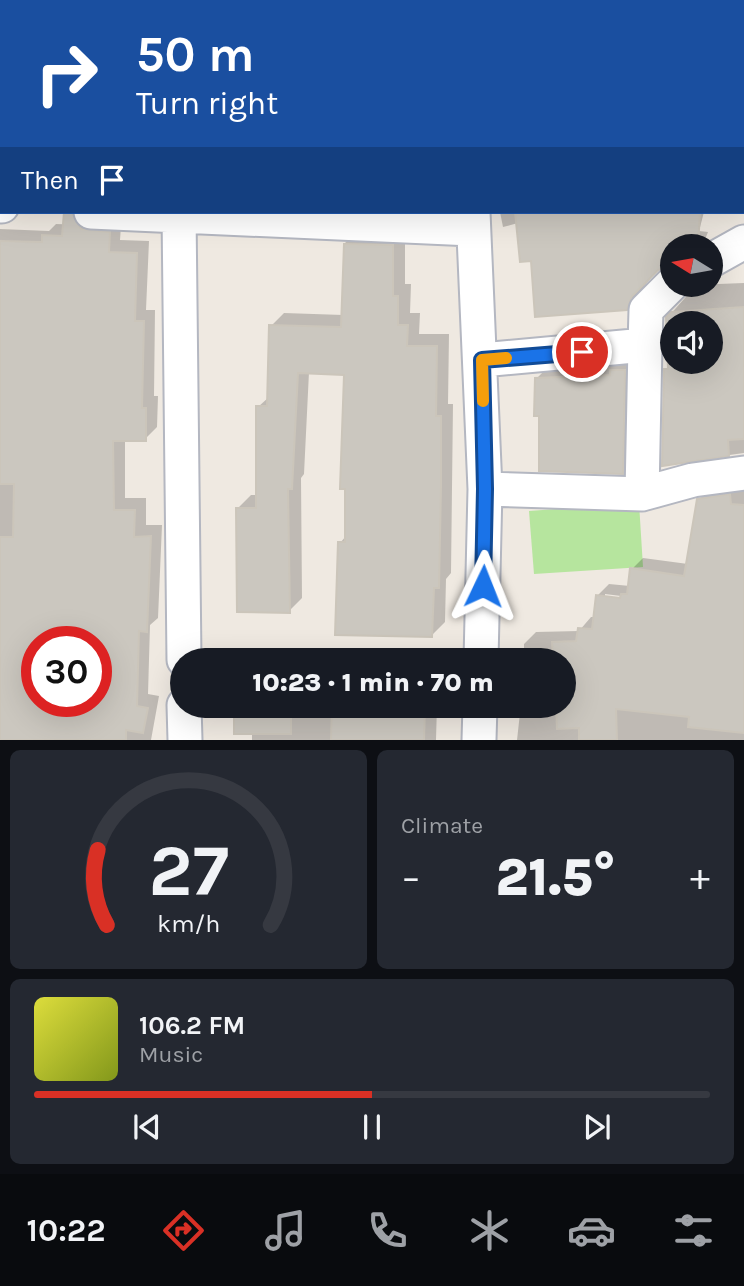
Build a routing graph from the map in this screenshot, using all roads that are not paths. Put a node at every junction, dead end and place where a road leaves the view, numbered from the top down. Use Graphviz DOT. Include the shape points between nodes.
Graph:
graph roads {
  1 [pos="150,214"];
  2 [pos="179,215"];
  3 [pos="473,221"];
  4 [pos="744,242"];
  5 [pos="723,254"];
  6 [pos="660,296"];
  7 [pos="645,345"];
  8 [pos="482,360"];
  9 [pos="744,473"];
  10 [pos="485,489"];
  11 [pos="642,494"];
  12 [pos="184,648"];
  13 [pos="481,648"];
  14 [pos="184,718"];
  15 [pos="480,718"];
  16 [pos="184,740"];
  17 [pos="479,740"];
  1 -- 2 [label="street"];
  2 -- 3 [label="street"];
  2 -- 12 [label="street"];
  3 -- 8 [label="street"];
  4 -- 5 [label="street"];
  6 -- 7 [label="street" via="646,310"];
  7 -- 8 [label="street"];
  7 -- 11 [label="street"];
  8 -- 10 [label="street"];
  9 -- 11 [label="street"];
  10 -- 11 [label="street"];
  10 -- 13 [label="street"];
  14 -- 16 [label="street"];
  15 -- 17 [label="street"];
}
